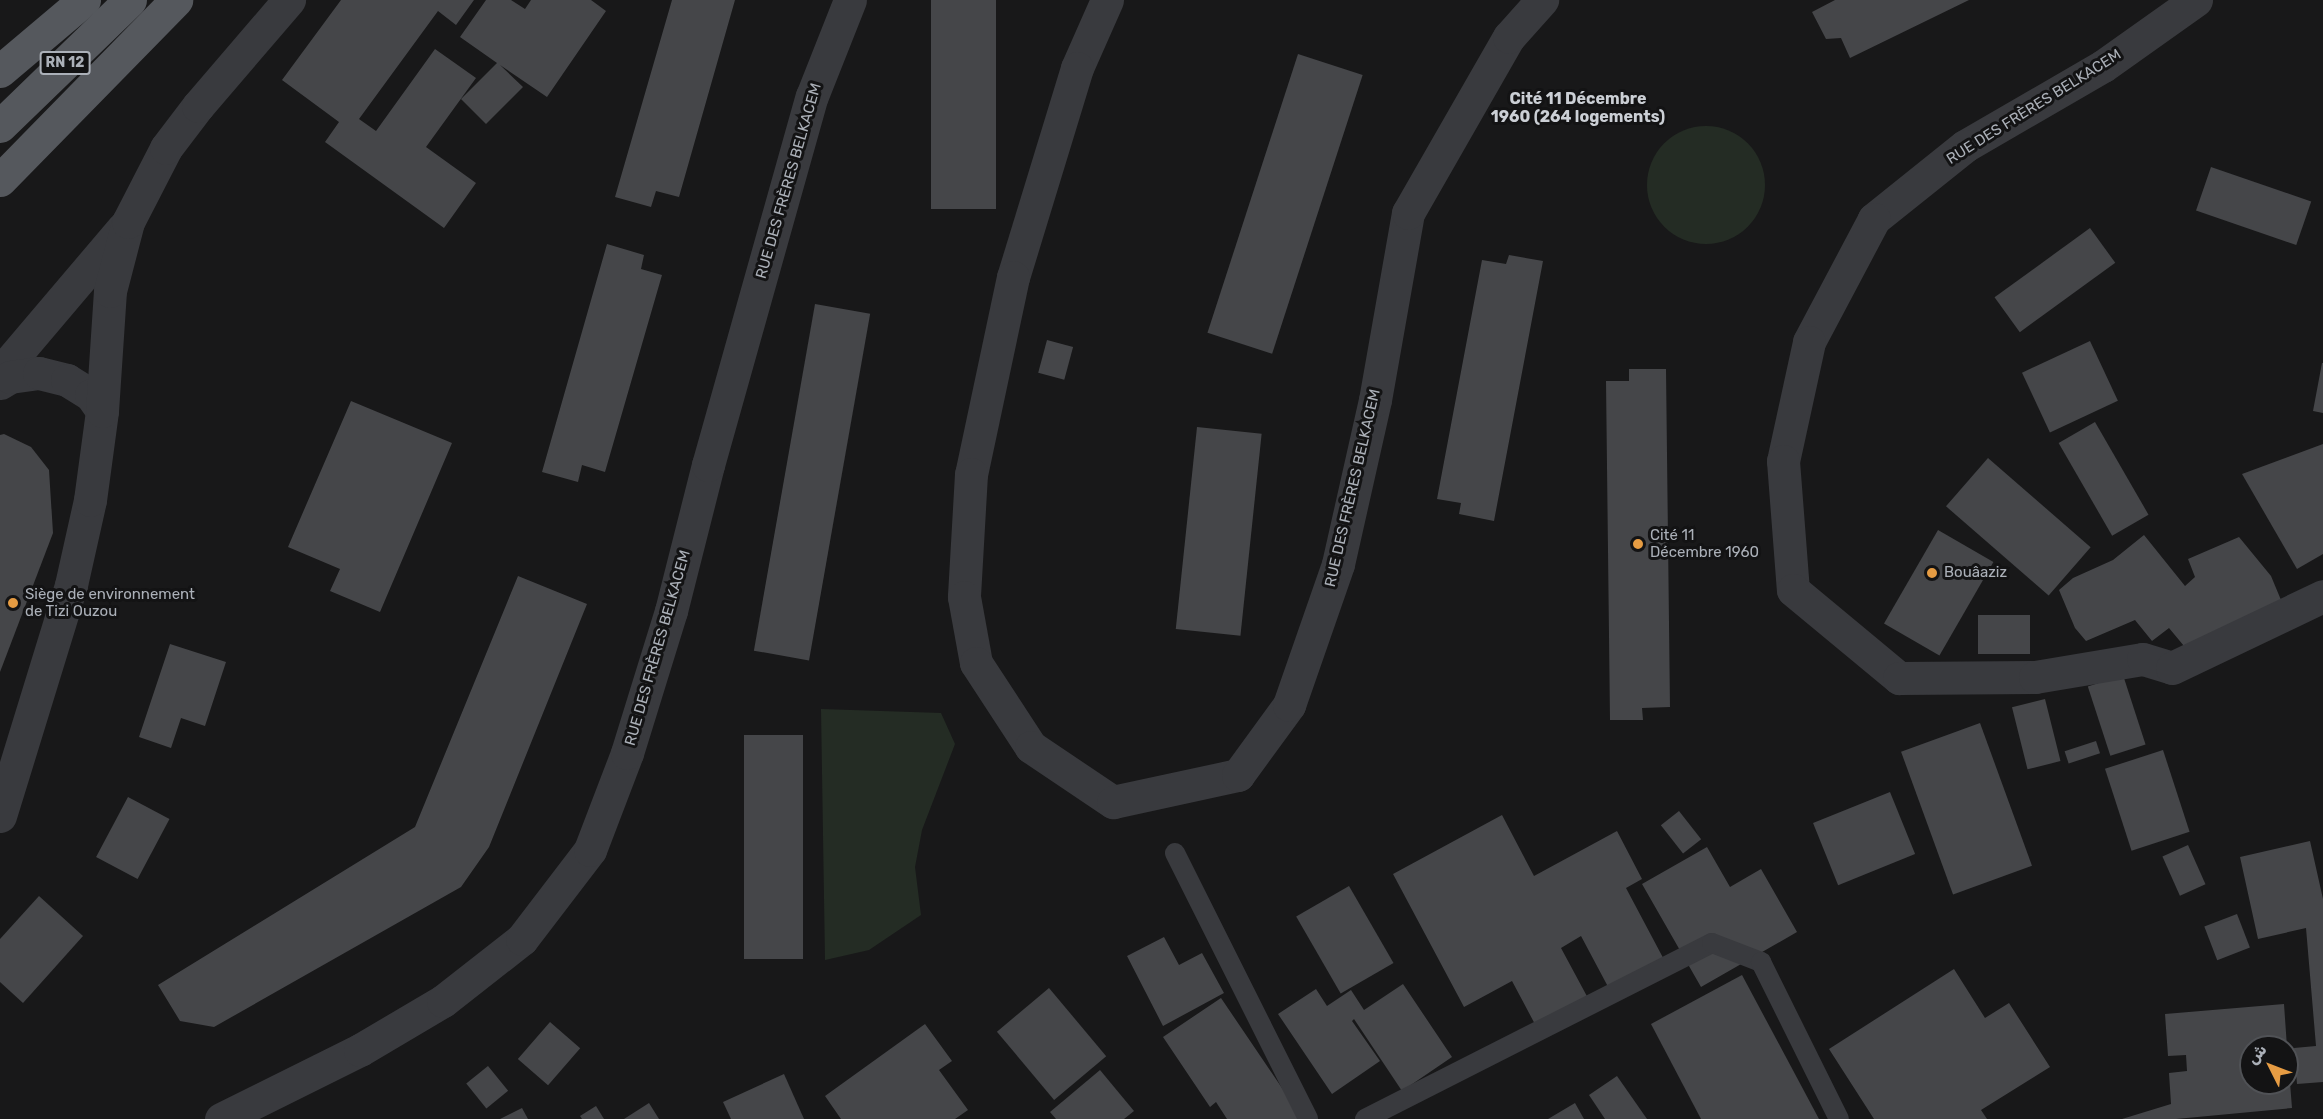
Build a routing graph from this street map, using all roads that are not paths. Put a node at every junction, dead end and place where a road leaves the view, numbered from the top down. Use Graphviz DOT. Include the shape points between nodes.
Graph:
graph roads {
  1 [pos="84,0"];
  2 [pos="130,0"];
  3 [pos="176,0"];
  4 [pos="289,0"];
  5 [pos="850,0"];
  6 [pos="1107,0"];
  7 [pos="1542,0"];
  8 [pos="2196,0"];
  9 [pos="0,70"];
  10 [pos="0,126"];
  11 [pos="0,180"];
  12 [pos="128,222"];
  13 [pos="0,373"];
  14 [pos="0,382"];
  15 [pos="102,411"];
  16 [pos="2323,596"];
  17 [pos="0,816"];
  18 [pos="1175,853"];
  19 [pos="221,1119"];
  20 [pos="1308,1119"];
  21 [pos="1365,1119"];
  22 [pos="1839,1119"];
  1 -- 9 [label="main road"];
  2 -- 10 [label="main road, RN 12"];
  3 -- 11 [label="main road"];
  4 -- 12 [label="street" via="166,148"];
  5 -- 19 [label="street, RUE DES FRÈRES BELKACEM" via="812,96 671,611 627,753 590,850 522,939 443,1001 360,1050"];
  6 -- 7 [label="street, RUE DES FRÈRES BELKACEM" via="1077,68 1013,277 970,474 964,597 976,663 1031,747 1113,802 1238,775 1289,705 1338,564 1375,400 1408,213 1509,37"];
  8 -- 16 [label="street, RUE DES FRÈRES BELKACEM" via="2103,66 1965,146 1874,219 1809,342 1782,461 1793,590 1899,678 2035,677 2143,659 2172,668"];
  12 -- 13 [label="street"];
  12 -- 15 [label="street" via="110,291"];
  14 -- 15 [label="street" via="39,373 67,380 91,395"];
  15 -- 17 [label="street" via="90,500 71,585"];
  18 -- 20 [label="lane"];
  21 -- 22 [label="lane" via="1712,943 1761,962"];
}
